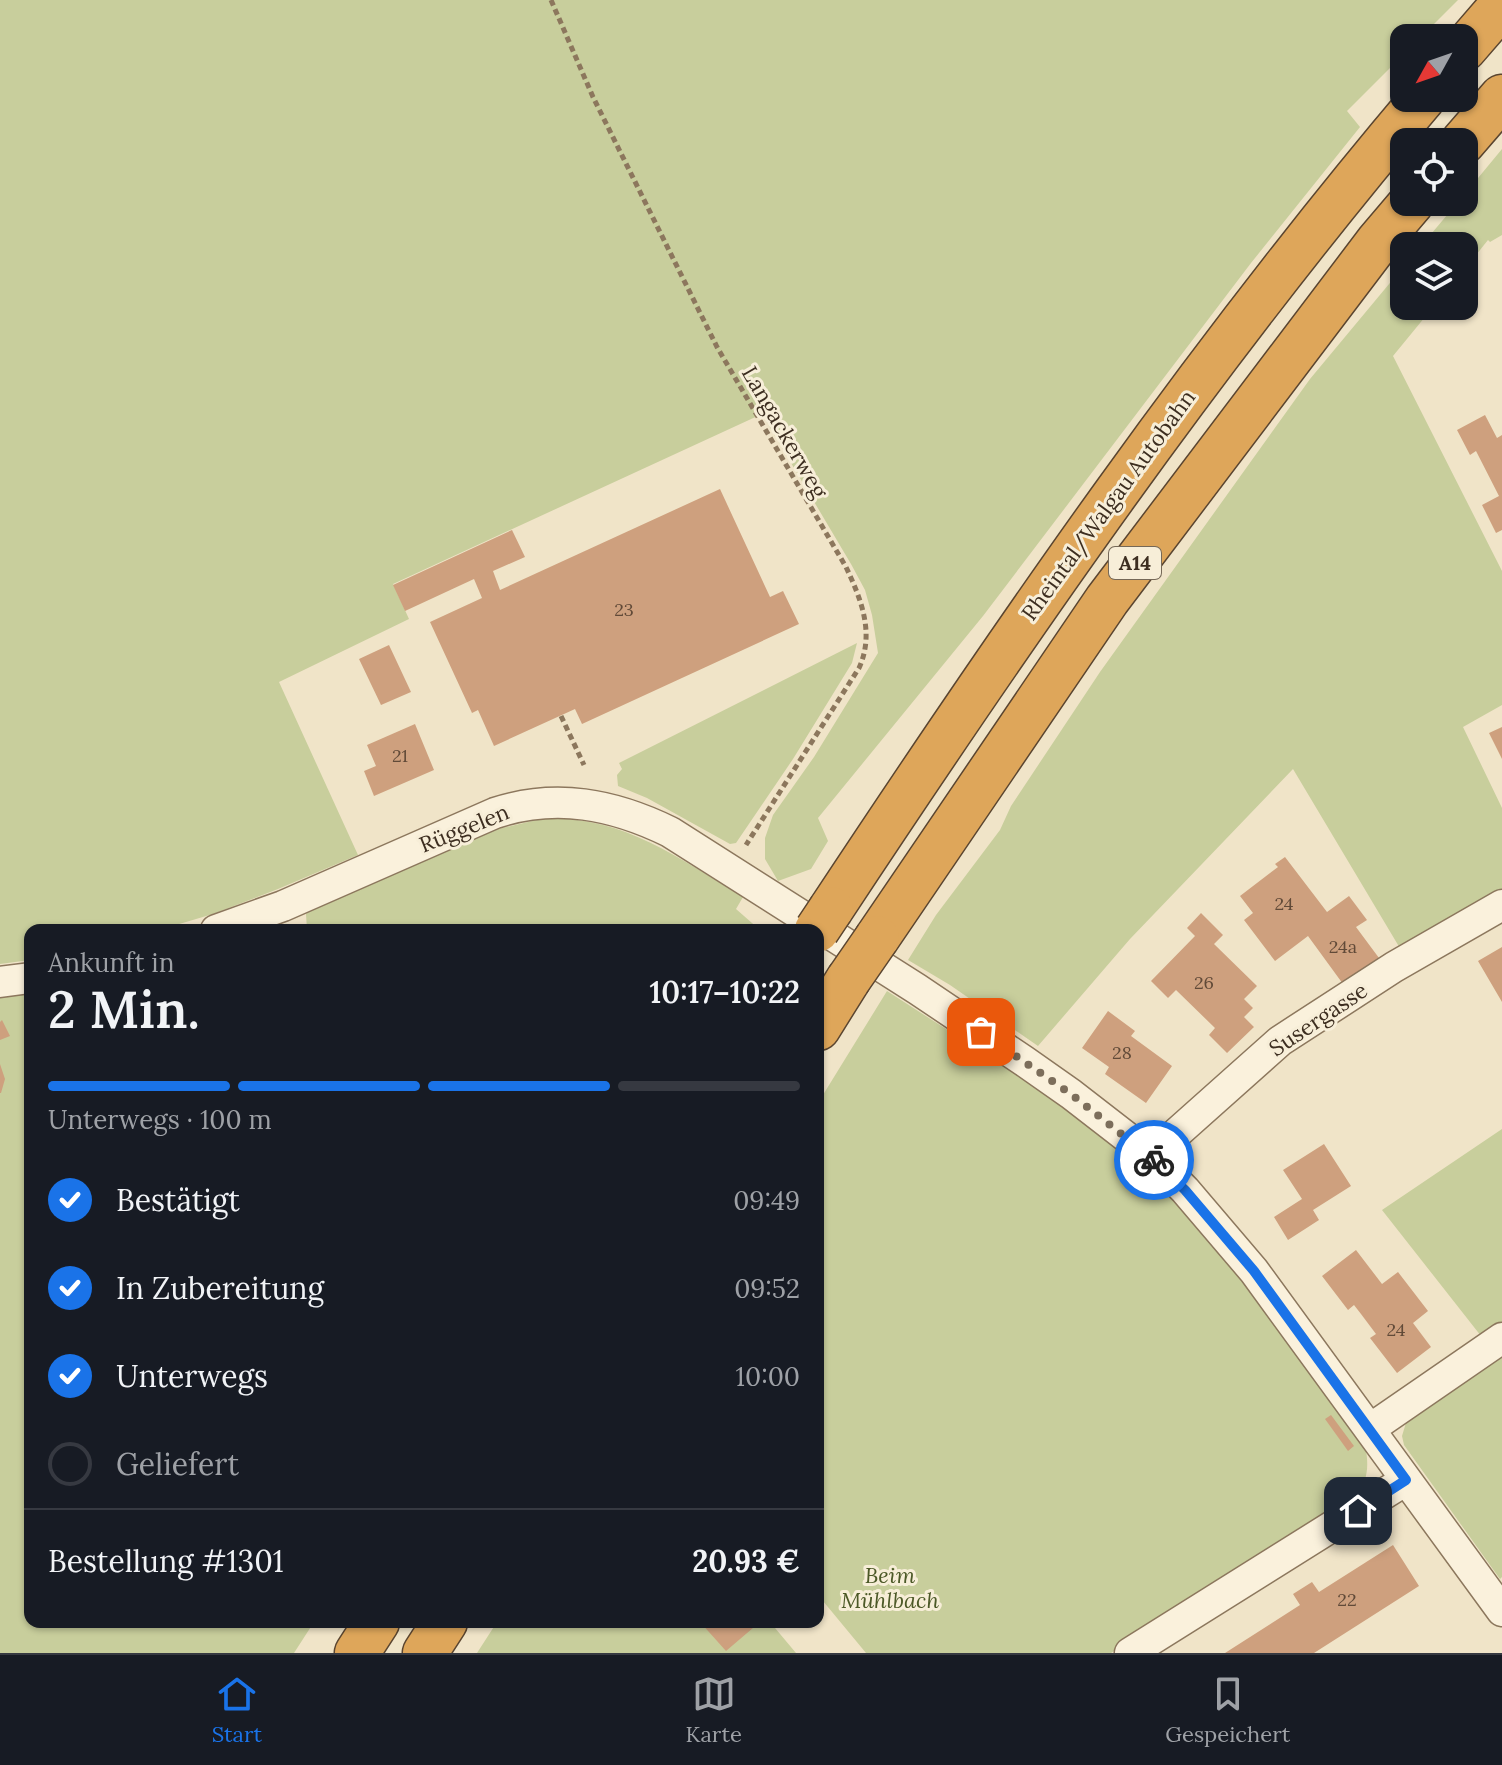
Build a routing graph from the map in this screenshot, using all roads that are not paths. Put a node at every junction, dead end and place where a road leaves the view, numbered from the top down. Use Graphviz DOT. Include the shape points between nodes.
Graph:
graph roads {
  1 [pos="1502,5"];
  2 [pos="1478,33"];
  3 [pos="1502,97"];
  4 [pos="1412,112"];
  5 [pos="1475,128"];
  6 [pos="1400,216"];
  7 [pos="1502,905"];
  8 [pos="824,919"];
  9 [pos="233,924"];
  10 [pos="814,924"];
  11 [pos="824,931"];
  12 [pos="24,979"];
  13 [pos="0,982"];
  14 [pos="824,1018"];
  15 [pos="1151,1156"];
  16 [pos="1502,1338"];
  17 [pos="1370,1429"];
  18 [pos="1406,1480"];
  19 [pos="1502,1611"];
  20 [pos="373,1628"];
  21 [pos="441,1628"];
  22 [pos="357,1653"];
  23 [pos="425,1653"];
  24 [pos="1130,1653"];
  1 -- 2 [label="highway"];
  3 -- 5 [label="highway"];
  4 -- 8 [label="highway, Rheintal/Walgau Autobahn / A14" via="1263,295 1123,482"];
  6 -- 14 [label="highway, A14, bridge" via="1107,600"];
  7 -- 15 [label="street, Susergasse" via="1280,1041"];
  9 -- 10 [label="street, Rüggelen" via="495,813 528,803 574,802 620,811 670,832"];
  11 -- 15 [label="street, Rüggelen" via="1024,1061"];
  12 -- 13 [label="street"];
  15 -- 17 [label="street, Rüggelen" via="1254,1271"];
  16 -- 17 [label="street"];
  17 -- 18 [label="street, Rüggelen"];
  18 -- 19 [label="street, Rüggelen"];
  18 -- 24 [label="street"];
  20 -- 22 [label="highway"];
  21 -- 23 [label="highway"];
}
